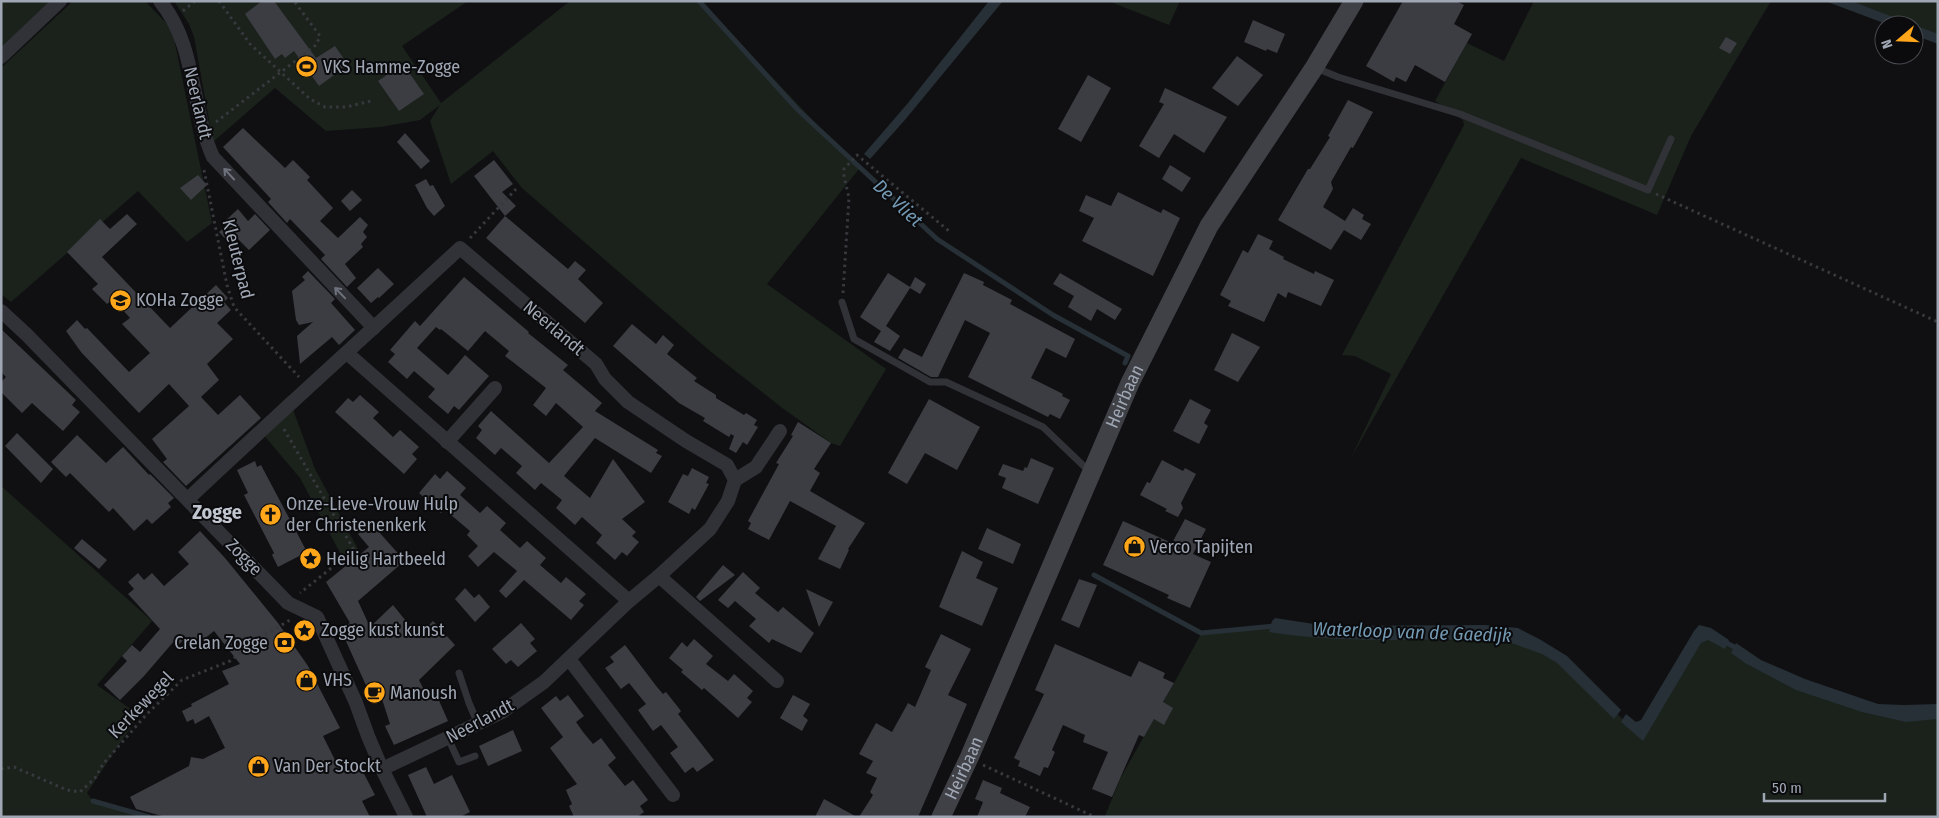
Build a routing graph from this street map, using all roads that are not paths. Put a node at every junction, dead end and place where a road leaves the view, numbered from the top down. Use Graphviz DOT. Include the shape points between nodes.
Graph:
graph roads {
  1 [pos="60,1"];
  2 [pos="160,1"];
  3 [pos="1354,1"];
  4 [pos="1,57"];
  5 [pos="1314,68"];
  6 [pos="1671,139"];
  7 [pos="842,302"];
  8 [pos="1,311"];
  9 [pos="374,328"];
  10 [pos="347,353"];
  11 [pos="495,388"];
  12 [pos="780,431"];
  13 [pos="447,442"];
  14 [pos="1091,472"];
  15 [pos="735,480"];
  16 [pos="188,499"];
  17 [pos="659,576"];
  18 [pos="629,601"];
  19 [pos="569,659"];
  20 [pos="459,673"];
  21 [pos="777,681"];
  22 [pos="478,724"];
  23 [pos="448,738"];
  24 [pos="475,756"];
  25 [pos="382,769"];
  26 [pos="673,795"];
  27 [pos="406,817"];
  28 [pos="941,817"];
  1 -- 4 [label="street"];
  9 -- 2 [label="street, Neerlandt, one-way" via="213,156 204,132 190,64 178,29"];
  3 -- 5 [label="main road, Heirbaan"];
  5 -- 6 [label="lane" via="1460,114 1648,190"];
  5 -- 14 [label="main road, Heirbaan" via="1208,226 1130,383"];
  7 -- 14 [label="lane" via="854,339 930,382 946,382 1044,427"];
  8 -- 16 [label="street, Zogge"];
  9 -- 10 [label="street"];
  9 -- 15 [label="street, Neerlandt" via="460,248 596,364 605,379 628,402 727,465"];
  10 -- 13 [label="street"];
  10 -- 16 [label="street"];
  11 -- 13 [label="street"];
  12 -- 15 [label="street" via="756,467"];
  13 -- 18 [label="street"];
  14 -- 28 [label="main road, Heirbaan"];
  15 -- 17 [label="street, Neerlandt" via="728,501 710,529"];
  16 -- 25 [label="street, Zogge" via="288,603 317,617"];
  17 -- 18 [label="street, Neerlandt"];
  17 -- 21 [label="street"];
  18 -- 19 [label="street, Neerlandt"];
  19 -- 22 [label="street, Neerlandt" via="544,682 502,712"];
  19 -- 26 [label="street"];
  20 -- 22 [label="lane"];
  22 -- 23 [label="street, Neerlandt"];
  23 -- 24 [label="lane" via="459,762"];
  23 -- 25 [label="street, Neerlandt"];
  25 -- 27 [label="street, Zogge"];
}
